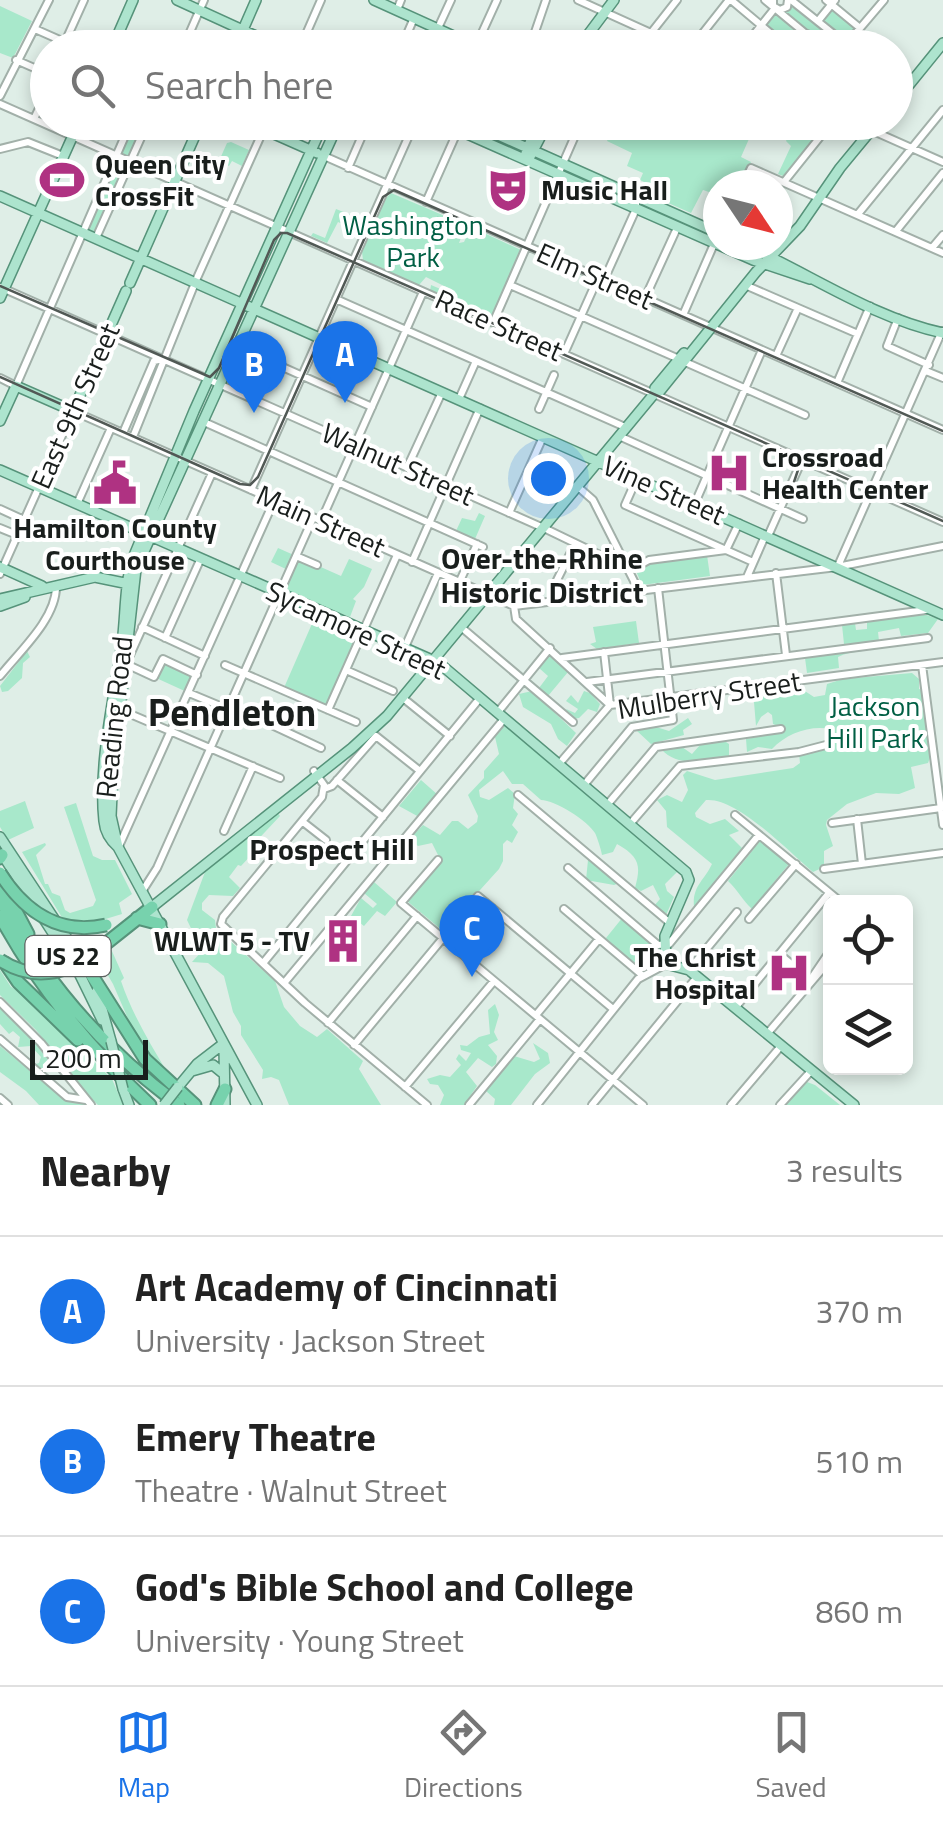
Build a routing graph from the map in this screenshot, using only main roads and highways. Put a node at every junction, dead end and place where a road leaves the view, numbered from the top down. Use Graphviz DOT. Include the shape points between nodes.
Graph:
graph roads {
  1 [pos="133,0"];
  2 [pos="177,0"];
  3 [pos="256,0"];
  4 [pos="374,0"];
  5 [pos="614,0"];
  6 [pos="202,5"];
  7 [pos="399,5"];
  8 [pos="242,29"];
  9 [pos="120,30"];
  10 [pos="442,30"];
  11 [pos="592,30"];
  12 [pos="943,44"];
  13 [pos="913,80"];
  14 [pos="70,140"];
  15 [pos="193,140"];
  16 [pos="291,140"];
  17 [pos="317,140"];
  18 [pos="331,140"];
  19 [pos="481,140"];
  20 [pos="510,140"];
  21 [pos="533,140"];
  22 [pos="537,140"];
  23 [pos="863,140"];
  24 [pos="531,149"];
  25 [pos="312,151"];
  26 [pos="324,156"];
  27 [pos="526,160"];
  28 [pos="0,196"];
  29 [pos="38,213"];
  30 [pos="703,231"];
  31 [pos="703,235"];
  32 [pos="793,235"];
  33 [pos="141,258"];
  34 [pos="766,260"];
  35 [pos="1,291"];
  36 [pos="243,304"];
  37 [pos="256,309"];
  38 [pos="942,332"];
  39 [pos="73,411"];
  40 [pos="0,420"];
  41 [pos="181,459"];
  42 [pos="596,460"];
  43 [pos="0,470"];
  44 [pos="147,535"];
  45 [pos="1,570"];
  46 [pos="129,584"];
  47 [pos="50,586"];
  48 [pos="0,602"];
  49 [pos="939,610"];
  50 [pos="432,660"];
  51 [pos="115,708"];
  52 [pos="0,837"];
  53 [pos="1,855"];
  54 [pos="0,873"];
  55 [pos="0,881"];
  56 [pos="0,898"];
  57 [pos="151,905"];
  58 [pos="0,916"];
  59 [pos="137,918"];
  60 [pos="16,919"];
  61 [pos="160,924"];
  62 [pos="0,929"];
  63 [pos="13,944"];
  64 [pos="77,952"];
  65 [pos="0,958"];
  66 [pos="111,1040"];
  67 [pos="224,1044"];
  68 [pos="189,1072"];
  69 [pos="224,1074"];
  70 [pos="125,1086"];
  71 [pos="247,1087"];
  72 [pos="225,1089"];
  73 [pos="130,1105"];
  74 [pos="150,1105"];
  75 [pos="164,1105"];
  76 [pos="179,1105"];
  77 [pos="196,1105"];
  78 [pos="221,1105"];
  79 [pos="256,1105"];
  80 [pos="854,1105"];
  1 -- 9 [label="main road"];
  2 -- 6 [label="main road"];
  3 -- 8 [label="main road"];
  4 -- 7 [label="main road"];
  5 -- 11 [label="main road"];
  6 -- 8 [label="main road"];
  7 -- 10 [label="main road"];
  12 -- 13 [label="main road"];
  14 -- 29 [label="main road"];
  15 -- 33 [label="main road, East 9th Street"];
  16 -- 25 [label="main road, Elm Street"];
  17 -- 25 [label="main road"];
  18 -- 26 [label="main road"];
  19 -- 27 [label="main road"];
  20 -- 24 [label="main road"];
  21 -- 24 [label="main road"];
  22 -- 24 [label="main road"];
  23 -- 32 [label="main road"];
  24 -- 27 [label="main road"];
  24 -- 30 [label="main road"];
  25 -- 26 [label="main road, Elm Street"];
  25 -- 36 [label="main road"];
  26 -- 37 [label="main road"];
  27 -- 31 [label="main road"];
  28 -- 29 [label="main road, Vine Street"];
  29 -- 33 [label="main road, Vine Street"];
  29 -- 35 [label="main road"];
  33 -- 36 [label="main road, Vine Street"];
  33 -- 39 [label="main road, East 9th Street"];
  34 -- 38 [label="main road"];
  34 -- 42 [label="main road"];
  36 -- 37 [label="main road, Vine Street"];
  36 -- 41 [label="main road"];
  37 -- 41 [label="main road"];
  37 -- 42 [label="main road, Vine Street"];
  39 -- 40 [label="main road, Main Street" via="16,386"];
  41 -- 44 [label="main road"];
  42 -- 49 [label="main road, Vine Street"];
  42 -- 50 [label="main road" via="560,495 548,524"];
  43 -- 44 [label="main road, Sycamore Street"];
  44 -- 46 [label="main road"];
  44 -- 50 [label="main road, Sycamore Street"];
  45 -- 47 [label="main road"];
  46 -- 47 [label="main road" via="95,576"];
  46 -- 51 [label="main road, Reading Road"];
  46 -- 51 [label="main road, Reading Road" via="126,664"];
  47 -- 48 [label="main road"];
  50 -- 57 [label="main road" via="316,773"];
  50 -- 80 [label="main road, Sycamore Street" via="688,875 664,944 666,964 693,974"];
  51 -- 57 [label="main road, Reading Road" via="111,810 118,848"];
  52 -- 64 [label="main road, US 22"];
  53 -- 66 [label="main road, US 22" via="80,975"];
  54 -- 57 [label="highway, bridge" via="20,901 70,927 106,925"];
  55 -- 60 [label="highway"];
  56 -- 60 [label="highway"];
  57 -- 59 [label="highway"];
  57 -- 61 [label="main road, Reading Road"];
  58 -- 63 [label="highway"];
  59 -- 61 [label="highway"];
  59 -- 65 [label="highway, bridge" via="83,961 58,972 26,972"];
  60 -- 76 [label="highway" via="62,995 109,1048"];
  61 -- 67 [label="main road, Reading Road"];
  62 -- 63 [label="highway"];
  63 -- 70 [label="highway"];
  64 -- 66 [label="main road, US 22" via="99,995"];
  64 -- 77 [label="highway" via="144,1058"];
  65 -- 70 [label="highway"];
  66 -- 70 [label="main road, US 22, bridge"];
  67 -- 68 [label="main road"];
  67 -- 69 [label="main road, Reading Road"];
  67 -- 71 [label="main road, Reading Road"];
  68 -- 69 [label="main road" via="214,1065"];
  68 -- 75 [label="main road, bridge"];
  69 -- 72 [label="main road, Reading Road"];
  70 -- 73 [label="main road, US 22"];
  70 -- 74 [label="highway"];
  71 -- 72 [label="main road"];
  71 -- 79 [label="main road, Reading Road"];
  72 -- 78 [label="highway"];
}
